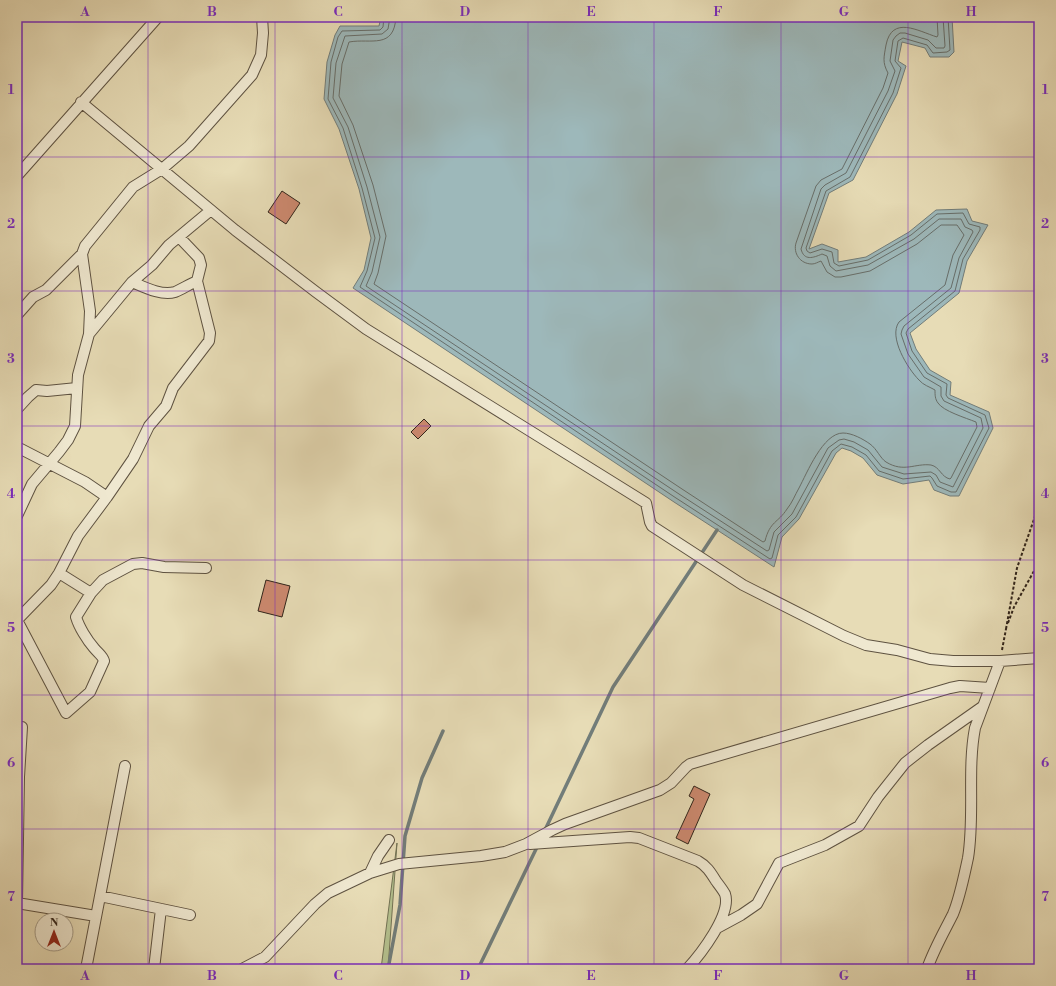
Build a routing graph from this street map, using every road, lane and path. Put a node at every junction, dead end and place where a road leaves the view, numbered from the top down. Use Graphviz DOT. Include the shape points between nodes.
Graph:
graph roads {
  1 [pos="158,17"];
  2 [pos="262,17"];
  3 [pos="81,102"];
  4 [pos="162,169"];
  5 [pos="17,176"];
  6 [pos="212,210"];
  7 [pos="179,237"];
  8 [pos="82,254"];
  9 [pos="198,281"];
  10 [pos="132,282"];
  11 [pos="17,315"];
  12 [pos="89,334"];
  13 [pos="77,388"];
  14 [pos="17,410"];
  15 [pos="17,447"];
  16 [pos="50,463"];
  17 [pos="107,497"];
  18 [pos="1039,505"];
  19 [pos="17,516"];
  20 [pos="1039,562"];
  21 [pos="206,568"];
  22 [pos="59,573"];
  23 [pos="90,593"];
  24 [pos="17,620"];
  25 [pos="1006,628"];
  26 [pos="1039,658"];
  27 [pos="1000,661"];
  28 [pos="990,688"];
  29 [pos="982,707"];
  30 [pos="22,727"];
  31 [pos="125,766"];
  32 [pos="389,840"];
  33 [pos="526,844"];
  34 [pos="370,873"];
  35 [pos="100,896"];
  36 [pos="17,902"];
  37 [pos="161,909"];
  38 [pos="190,915"];
  39 [pos="96,916"];
  40 [pos="717,928"];
  41 [pos="86,969"];
  42 [pos="154,969"];
  43 [pos="242,969"];
  44 [pos="687,969"];
  45 [pos="928,969"];
  1 -- 3 [label="street"];
  2 -- 4 [label="street" via="261,55 252,75 189,146"];
  3 -- 4 [label="street"];
  3 -- 5 [label="street"];
  4 -- 6 [label="street"];
  4 -- 8 [label="street" via="133,187 85,246"];
  6 -- 7 [label="street"];
  6 -- 27 [label="street" via="366,329 646,503 652,526 743,585 866,645 937,660"];
  7 -- 9 [label="street" via="199,258 201,265"];
  7 -- 10 [label="street"];
  8 -- 11 [label="street" via="46,290 33,297"];
  8 -- 12 [label="street" via="90,312"];
  9 -- 10 [label="street" via="173,292 164,293"];
  9 -- 17 [label="street" via="210,333 209,341 173,388 166,406 149,426 142,443"];
  10 -- 12 [label="street"];
  12 -- 13 [label="street"];
  13 -- 14 [label="street" via="36,390"];
  13 -- 16 [label="street" via="75,426 68,440"];
  15 -- 16 [label="street"];
  16 -- 17 [label="street"];
  16 -- 19 [label="street" via="32,484"];
  17 -- 22 [label="street" via="78,536"];
  18 -- 25 [label="path" via="1017,568"];
  20 -- 25 [label="path" via="1014,607"];
  21 -- 23 [label="street" via="133,564 102,580"];
  22 -- 23 [label="street"];
  22 -- 24 [label="street" via="46,591"];
  23 -- 24 [label="street" via="76,617 90,643 104,661 90,692 66,712"];
  25 -- 27 [label="path"];
  26 -- 27 [label="street"];
  27 -- 28 [label="street"];
  28 -- 29 [label="street"];
  28 -- 33 [label="street" via="950,688 690,764 660,790 565,824"];
  29 -- 40 [label="street" via="905,764 878,797 859,826 820,847 779,863 757,904"];
  29 -- 45 [label="street" via="973,735 971,831 967,858 953,913"];
  30 -- 36 [label="street"];
  31 -- 35 [label="street"];
  32 -- 34 [label="street"];
  33 -- 34 [label="street" via="495,854 399,864"];
  33 -- 40 [label="street" via="630,837 639,838 698,861 707,867 725,894 722,917"];
  34 -- 43 [label="street" via="328,893 265,957"];
  35 -- 37 [label="street"];
  35 -- 39 [label="street"];
  36 -- 39 [label="street"];
  37 -- 38 [label="street"];
  37 -- 42 [label="street"];
  39 -- 41 [label="street"];
  40 -- 44 [label="street" via="708,945"];
}
